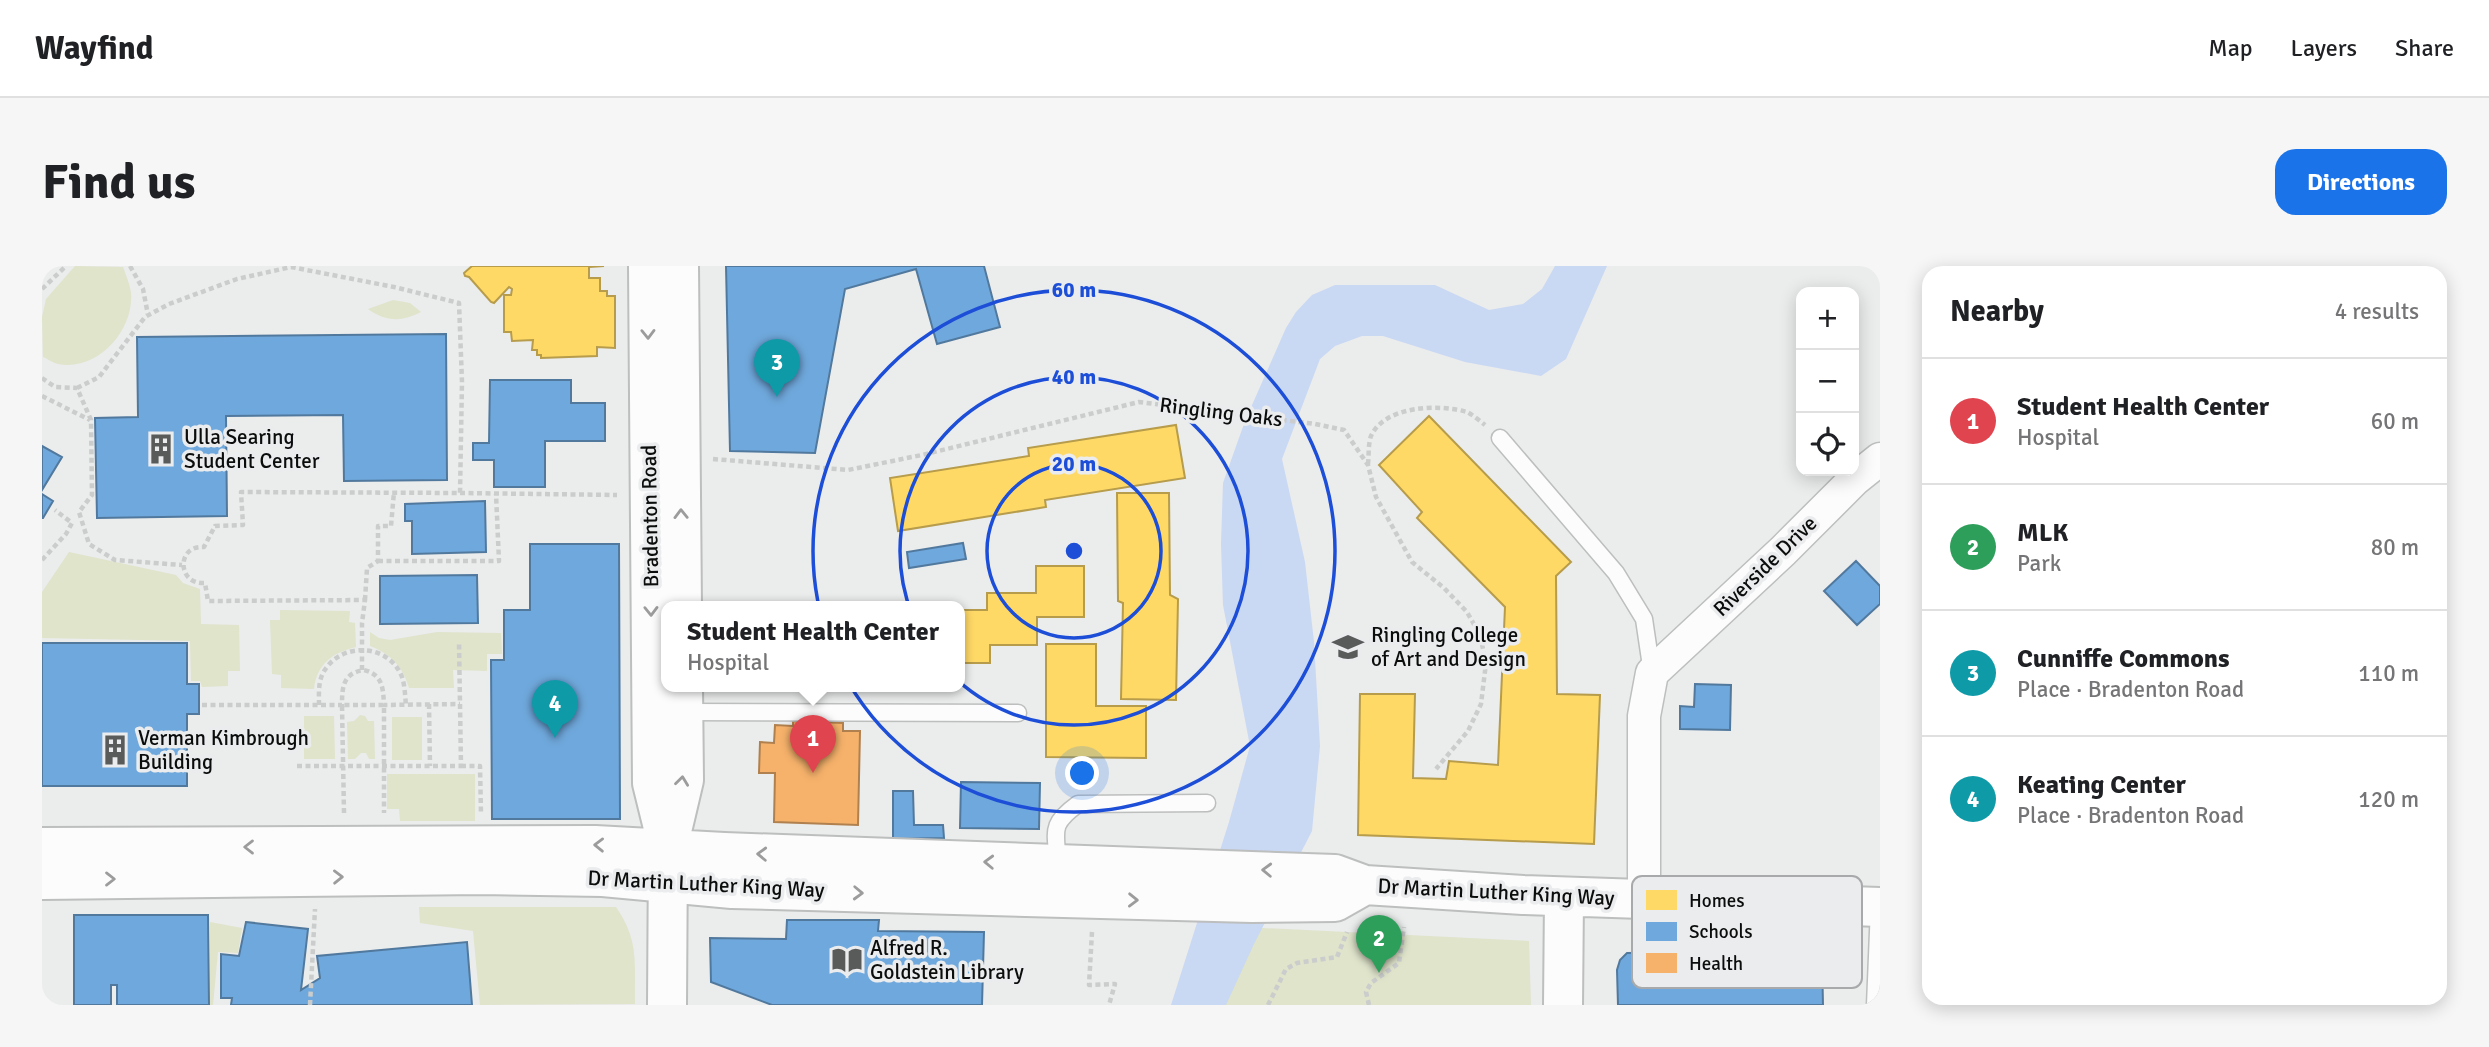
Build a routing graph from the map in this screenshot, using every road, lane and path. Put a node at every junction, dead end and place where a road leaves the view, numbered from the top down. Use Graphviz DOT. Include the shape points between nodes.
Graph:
graph roads {
  1 [pos="66,266"];
  2 [pos="130,266"];
  3 [pos="648,266"];
  4 [pos="679,266"];
  5 [pos="291,267"];
  6 [pos="42,289"];
  7 [pos="148,315"];
  8 [pos="42,378"];
  9 [pos="77,388"];
  10 [pos="42,396"];
  11 [pos="91,420"];
  12 [pos="1500,438"];
  13 [pos="705,459"];
  14 [pos="1880,459"];
  15 [pos="1368,465"];
  16 [pos="394,492"];
  17 [pos="460,493"];
  18 [pos="496,494"];
  19 [pos="629,496"];
  20 [pos="55,510"];
  21 [pos="79,512"];
  22 [pos="72,523"];
  23 [pos="42,560"];
  24 [pos="378,561"];
  25 [pos="183,565"];
  26 [pos="365,600"];
  27 [pos="682,601"];
  28 [pos="459,642"];
  29 [pos="362,650"];
  30 [pos="362,670"];
  31 [pos="1652,673"];
  32 [pos="683,700"];
  33 [pos="429,704"];
  34 [pos="460,704"];
  35 [pos="202,705"];
  36 [pos="319,705"];
  37 [pos="342,705"];
  38 [pos="384,705"];
  39 [pos="406,705"];
  40 [pos="1018,713"];
  41 [pos="297,766"];
  42 [pos="343,766"];
  43 [pos="383,766"];
  44 [pos="430,766"];
  45 [pos="461,766"];
  46 [pos="1436,769"];
  47 [pos="1207,803"];
  48 [pos="344,818"];
  49 [pos="384,818"];
  50 [pos="481,824"];
  51 [pos="42,848"];
  52 [pos="668,864"];
  53 [pos="1644,876"];
  54 [pos="42,880"];
  55 [pos="1061,881"];
  56 [pos="1346,896"];
  57 [pos="316,897"];
  58 [pos="1564,898"];
  59 [pos="1632,900"];
  60 [pos="1879,907"];
  61 [pos="1404,927"];
  62 [pos="1093,931"];
  63 [pos="310,1005"];
  64 [pos="667,1005"];
  65 [pos="1109,1005"];
  66 [pos="1268,1005"];
  67 [pos="1369,1005"];
  68 [pos="1563,1005"];
  69 [pos="1875,1005"];
  1 -- 6 [label="path"];
  2 -- 7 [label="path" via="143,289"];
  3 -- 52 [label="street, Bradenton Road, one-way" via="652,783"];
  27 -- 4 [label="street, Bradenton Road, one-way"];
  5 -- 7 [label="path" via="237,279"];
  5 -- 17 [label="path" via="459,303"];
  7 -- 9 [label="path" via="99,377"];
  8 -- 9 [label="path" via="55,387"];
  9 -- 11 [label="path"];
  10 -- 11 [label="path"];
  11 -- 21 [label="path" via="92,495"];
  12 -- 15 [label="path" via="1468,413 1428,406 1407,410 1386,420 1371,436"];
  12 -- 31 [label="lane" via="1616,573 1644,620"];
  13 -- 15 [label="path, Ringling Oaks" via="848,470 1139,401 1343,430"];
  14 -- 31 [label="street, Riverside Drive"];
  15 -- 46 [label="path, Ringling Oaks" via="1376,496 1412,562 1467,612 1480,635 1486,663 1481,704 1468,731"];
  16 -- 17 [label="path"];
  16 -- 24 [label="path" via="391,526 378,526"];
  16 -- 25 [label="path" via="242,492 243,526 215,526 204,547 188,551"];
  17 -- 18 [label="path"];
  18 -- 19 [label="path"];
  18 -- 24 [label="path" via="499,561"];
  20 -- 22 [label="path"];
  21 -- 22 [label="path"];
  21 -- 25 [label="path" via="89,544 115,560"];
  22 -- 23 [label="path"];
  24 -- 26 [label="path" via="367,568"];
  25 -- 26 [label="path" via="188,578 205,583 208,601"];
  26 -- 29 [label="path"];
  28 -- 34 [label="path"];
  29 -- 30 [label="path"];
  29 -- 36 [label="path" via="343,653 332,661 318,687"];
  29 -- 39 [label="path" via="371,650 394,664 402,676"];
  30 -- 37 [label="path" via="346,678"];
  30 -- 38 [label="path" via="371,671 381,681"];
  31 -- 53 [label="street" via="1644,716"];
  32 -- 40 [label="lane"];
  52 -- 32 [label="street, Bradenton Road, one-way" via="684,779"];
  33 -- 34 [label="path"];
  33 -- 39 [label="path"];
  33 -- 44 [label="path"];
  34 -- 45 [label="path"];
  35 -- 36 [label="path"];
  36 -- 37 [label="path"];
  37 -- 38 [label="path"];
  37 -- 42 [label="path"];
  38 -- 39 [label="path"];
  38 -- 43 [label="path"];
  41 -- 42 [label="path"];
  42 -- 43 [label="path"];
  42 -- 48 [label="path"];
  43 -- 44 [label="path"];
  43 -- 49 [label="path"];
  44 -- 45 [label="path"];
  45 -- 50 [label="path" via="480,766"];
  47 -- 55 [label="lane" via="1078,804 1061,816 1055,827"];
  52 -- 51 [label="street, Dr Martin Luther King Way, one-way" via="595,845"];
  54 -- 52 [label="street, Dr Martin Luther King Way, one-way" via="603,877"];
  52 -- 55 [label="street, Dr Martin Luther King Way" via="724,852"];
  52 -- 64 [label="street, Bradenton Road"];
  55 -- 56 [label="street, Dr Martin Luther King Way"];
  56 -- 58 [label="street, Dr Martin Luther King Way"];
  56 -- 66 [label="path" via="1337,957 1297,963 1286,970"];
  57 -- 63 [label="path"];
  58 -- 59 [label="street, Dr Martin Luther King Way"];
  58 -- 68 [label="street"];
  60 -- 69 [label="lane"];
  61 -- 67 [label="path" via="1399,963 1371,984 1366,992"];
  62 -- 65 [label="path" via="1089,985 1115,984"];
}
